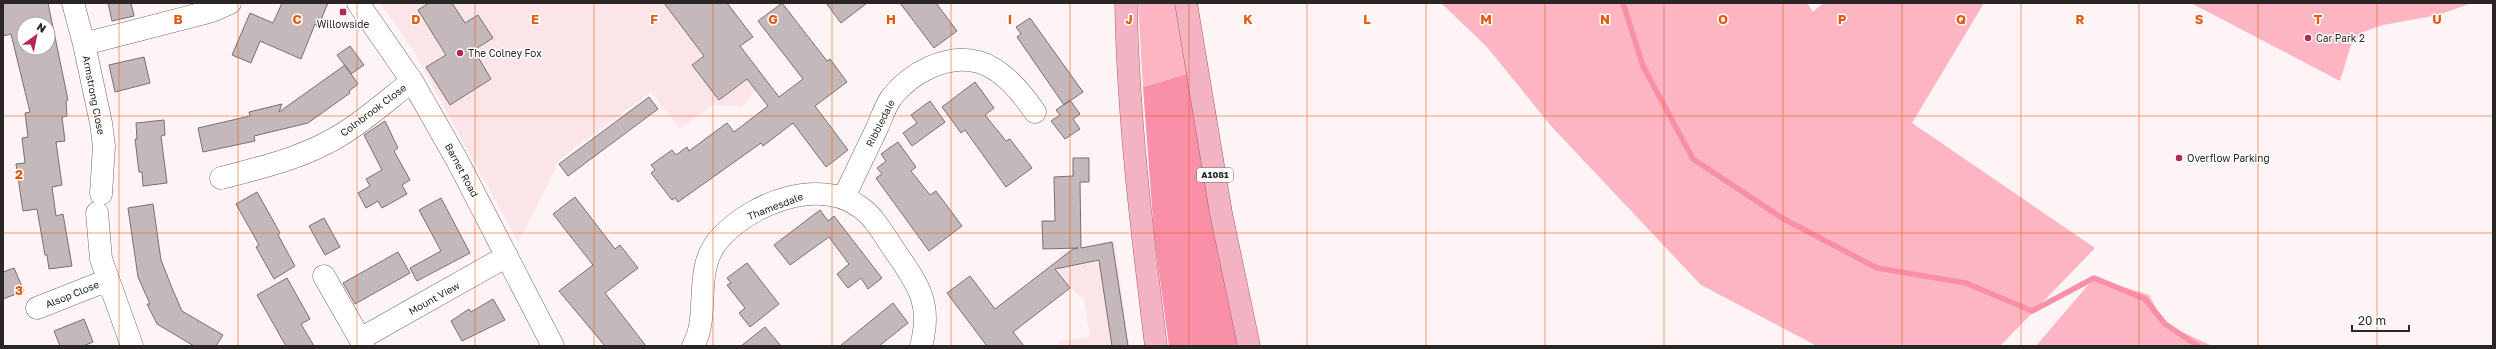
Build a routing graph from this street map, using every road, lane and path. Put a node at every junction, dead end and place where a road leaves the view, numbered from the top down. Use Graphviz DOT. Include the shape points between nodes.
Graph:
graph roads {
  1 [pos="73,3"];
  2 [pos="230,3"];
  3 [pos="358,3"];
  4 [pos="1126,3"];
  5 [pos="1186,3"];
  6 [pos="84,44"];
  7 [pos="412,81"];
  8 [pos="1035,112"];
  9 [pos="221,178"];
  10 [pos="844,197"];
  11 [pos="99,204"];
  12 [pos="507,256"];
  13 [pos="324,276"];
  14 [pos="108,280"];
  15 [pos="37,308"];
  16 [pos="362,343"];
  17 [pos="132,346"];
  18 [pos="552,346"];
  19 [pos="693,346"];
  20 [pos="921,346"];
  21 [pos="1156,346"];
  22 [pos="1249,346"];
  1 -- 6 [label="street"];
  2 -- 6 [label="street" via="212,11"];
  3 -- 7 [label="street, Barnet Road"];
  4 -- 21 [label="main road" via="1127,50 1141,225"];
  5 -- 22 [label="main road, A1081" via="1221,213"];
  6 -- 11 [label="street, Armstrong Close" via="104,146"];
  7 -- 9 [label="street, Colnbrook Close" via="344,133 320,146 282,161"];
  7 -- 12 [label="street, Barnet Road"];
  8 -- 10 [label="street, Ribbledale" via="1023,95 1000,73 980,62 964,60 937,65 920,72 905,83 890,100"];
  10 -- 19 [label="street, Thamesdale" via="810,192 792,197 743,218 721,236 711,251 702,283 701,326"];
  10 -- 20 [label="street, Thamesdale" via="872,219 922,294 926,310 926,329"];
  11 -- 14 [label="street, Alsop Close" via="101,259"];
  12 -- 16 [label="street, Mount View"];
  12 -- 18 [label="street, Barnet Road"];
  13 -- 16 [label="street, Mount View"];
  14 -- 15 [label="street, Alsop Close"];
  14 -- 17 [label="street, Alsop Close"];
}
